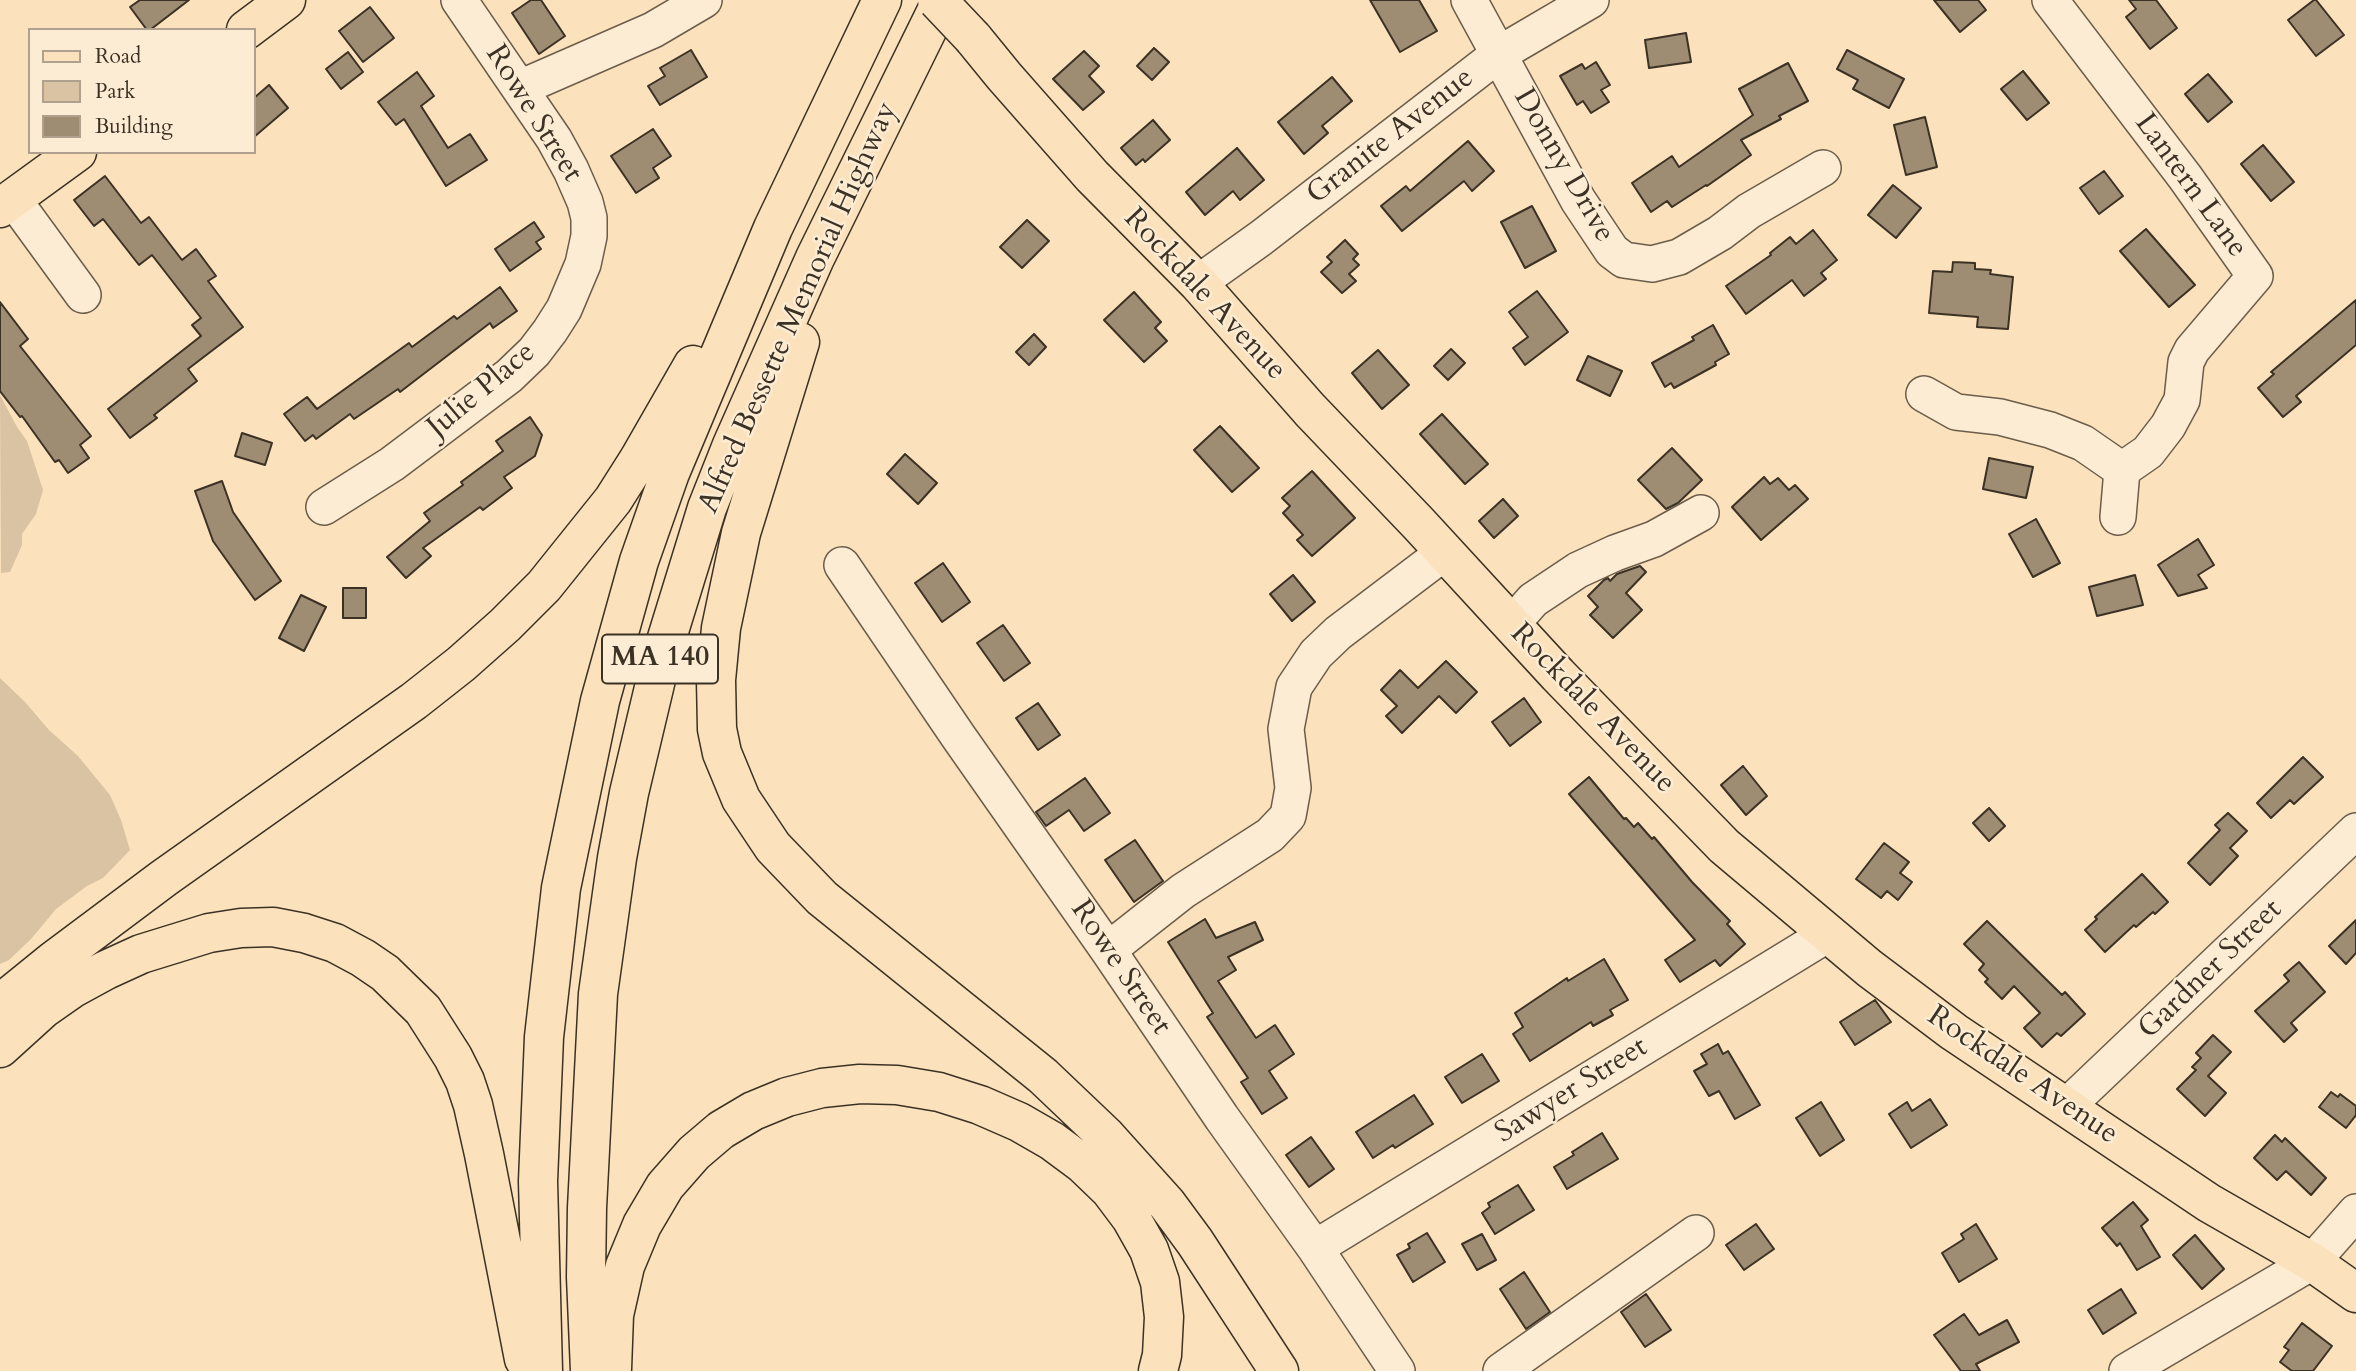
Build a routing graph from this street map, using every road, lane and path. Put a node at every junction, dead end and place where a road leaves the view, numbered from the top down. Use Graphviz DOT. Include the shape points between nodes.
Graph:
graph roads {
  1 [pos="286,0"];
  2 [pos="459,0"];
  3 [pos="704,0"];
  4 [pos="882,0"];
  5 [pos="937,0"];
  6 [pos="942,0"];
  7 [pos="1469,0"];
  8 [pos="1591,0"];
  9 [pos="2050,0"];
  10 [pos="249,28"];
  11 [pos="1499,54"];
  12 [pos="520,88"];
  13 [pos="74,154"];
  14 [pos="1823,168"];
  15 [pos="844,198"];
  16 [pos="6,203"];
  17 [pos="589,236"];
  18 [pos="766,243"];
  19 [pos="1198,284"];
  20 [pos="83,295"];
  21 [pos="1924,394"];
  22 [pos="2122,470"];
  23 [pos="324,507"];
  24 [pos="1701,513"];
  25 [pos="2118,517"];
  26 [pos="1445,552"];
  27 [pos="842,565"];
  28 [pos="1511,625"];
  29 [pos="2356,831"];
  30 [pos="1828,934"];
  31 [pos="1108,950"];
  32 [pos="0,1004"];
  33 [pos="0,1048"];
  34 [pos="2066,1107"];
  35 [pos="2356,1212"];
  36 [pos="1696,1233"];
  37 [pos="1315,1248"];
  38 [pos="2312,1262"];
  39 [pos="2356,1293"];
  40 [pos="527,1371"];
  41 [pos="543,1371"];
  42 [pos="590,1371"];
  43 [pos="611,1371"];
  44 [pos="1158,1371"];
  45 [pos="1279,1371"];
  46 [pos="1397,1371"];
  47 [pos="1501,1371"];
  48 [pos="2127,1371"];
  1 -- 10 [label="main road"];
  2 -- 12 [label="street, Rowe Street"];
  3 -- 12 [label="street" via="653,30"];
  4 -- 18 [label="main road, Alfred Bessette Memorial Highway / MA 140"];
  5 -- 19 [label="main road, Rockdale Avenue, bridge" via="1092,176"];
  6 -- 15 [label="main road, Alfred Bessette Memorial Highway / MA 140"];
  7 -- 11 [label="street, Donny Drive"];
  8 -- 11 [label="street, Granite Avenue"];
  9 -- 22 [label="street, Lantern Lane" via="2255,276 2192,350 2186,362 2182,400 2168,426 2148,452"];
  11 -- 14 [label="street, Donny Drive" via="1578,200 1612,251 1625,260 1652,264 1679,257"];
  11 -- 19 [label="street, Granite Avenue"];
  12 -- 17 [label="street, Rowe Street" via="575,178 589,218"];
  13 -- 16 [label="main road"];
  15 -- 42 [label="main road, Alfred Bessette Memorial Highway / MA 140" via="753,394 707,508 662,654 629,793 606,923 593,1066 586,1264"];
  15 -- 45 [label="main road" via="729,582 715,705 730,776 755,824 802,879 1042,1076 1137,1169 1195,1242"];
  16 -- 20 [label="street"];
  17 -- 23 [label="street, Julie Place" via="576,286 534,352 391,464"];
  18 -- 32 [label="main road" via="613,500 544,586 505,625 414,701 164,878"];
  18 -- 41 [label="main road, Alfred Bessette Memorial Highway / MA 140" via="643,549 579,794 554,935 542,1063 538,1227"];
  19 -- 26 [label="main road, Rockdale Avenue"];
  21 -- 22 [label="street" via="1956,412 2050,430 2083,443"];
  22 -- 25 [label="street"];
  24 -- 28 [label="street" via="1654,539 1578,570 1533,600"];
  26 -- 28 [label="main road, Rockdale Avenue"];
  26 -- 31 [label="street" via="1338,633 1316,654 1294,687 1286,729 1293,788 1287,816 1270,835 1183,891"];
  27 -- 31 [label="street, Rowe Street"];
  28 -- 30 [label="main road, Rockdale Avenue" via="1692,814"];
  29 -- 34 [label="street, Gardner Street"];
  30 -- 34 [label="main road, Rockdale Avenue" via="1954,1032"];
  30 -- 37 [label="street, Sawyer Street"];
  31 -- 37 [label="street, Rowe Street"];
  33 -- 40 [label="main road" via="73,988 141,954 209,933 273,927 335,943 363,958 423,1010 465,1082"];
  34 -- 38 [label="main road, Rockdale Avenue" via="2209,1203"];
  35 -- 38 [label="street"];
  36 -- 47 [label="street"];
  37 -- 46 [label="street, Rowe Street"];
  38 -- 39 [label="main road, Rockdale Avenue"];
  38 -- 48 [label="street"];
  43 -- 44 [label="main road" via="614,1315 625,1266 665,1186 722,1130 753,1111 822,1088 860,1084 939,1092 980,1105 1019,1122 1083,1164 1131,1218 1149,1250 1160,1282 1164,1317"];
}
